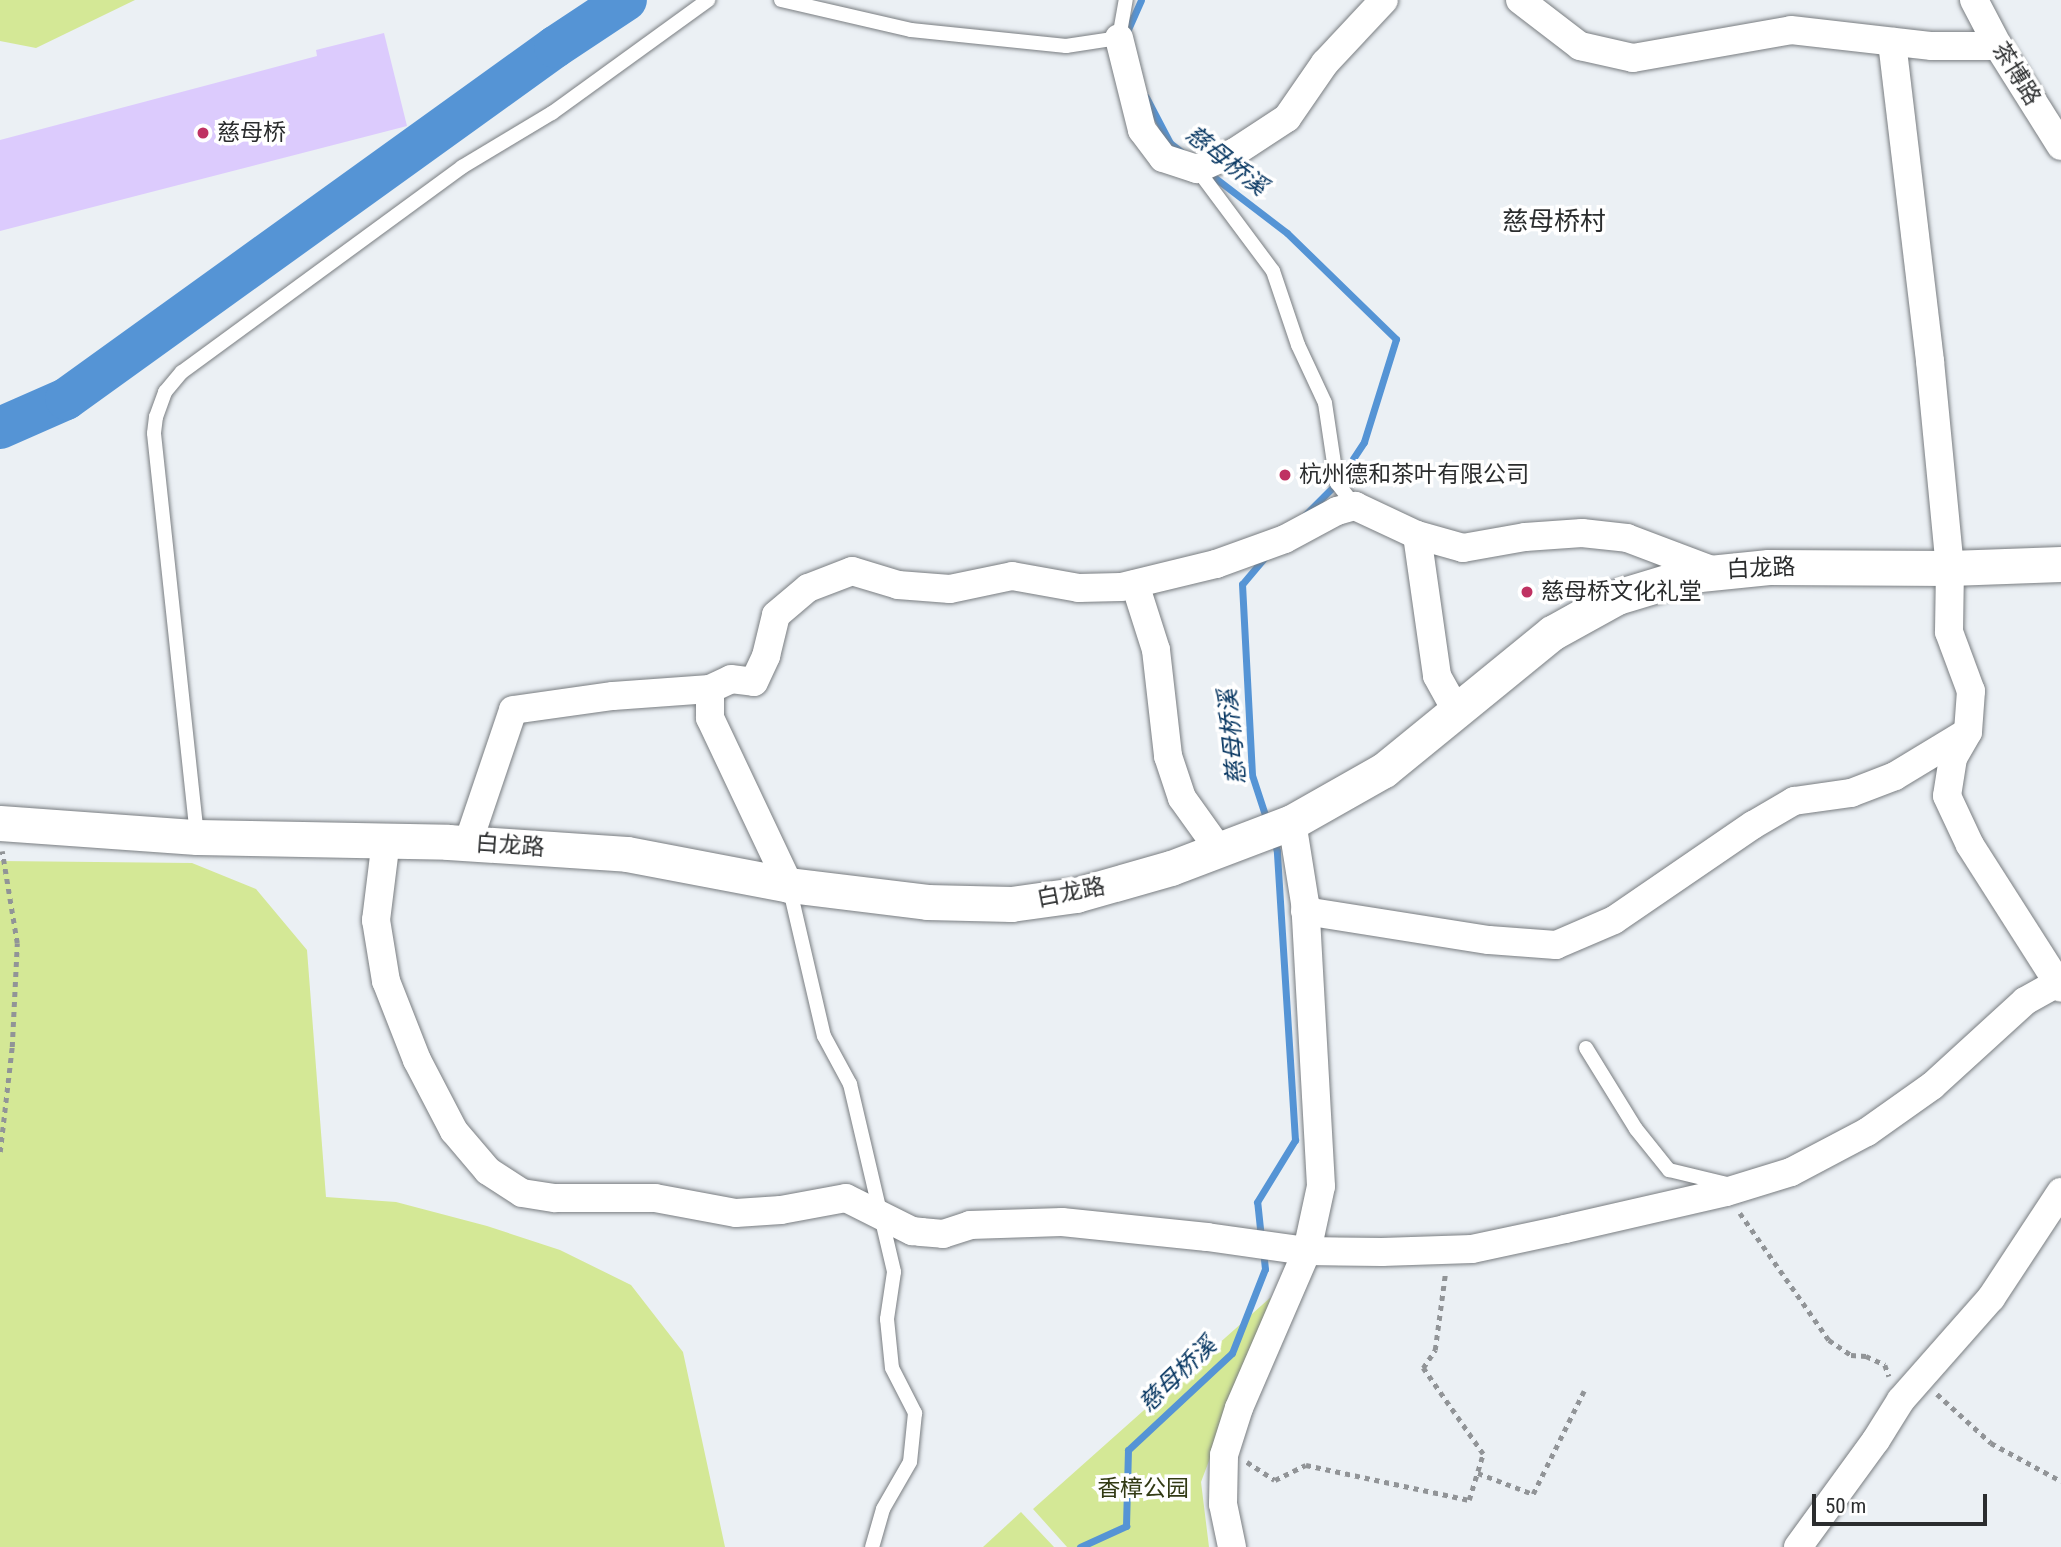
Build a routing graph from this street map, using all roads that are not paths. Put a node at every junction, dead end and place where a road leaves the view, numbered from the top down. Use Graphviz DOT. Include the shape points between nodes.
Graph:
graph roads {
  1 [pos="708,0"];
  2 [pos="781,0"];
  3 [pos="1126,0"];
  4 [pos="1384,0"];
  5 [pos="1520,0"];
  6 [pos="1973,0"];
  7 [pos="1119,38"];
  8 [pos="1892,42"];
  9 [pos="1998,46"];
  10 [pos="2061,146"];
  11 [pos="1197,169"];
  12 [pos="1355,506"];
  13 [pos="1417,535"];
  14 [pos="2061,564"];
  15 [pos="1950,568"];
  16 [pos="1717,572"];
  17 [pos="1135,584"];
  18 [pos="710,690"];
  19 [pos="1457,712"];
  20 [pos="1968,732"];
  21 [pos="1292,822"];
  22 [pos="1,836"];
  23 [pos="197,836"];
  24 [pos="386,840"];
  25 [pos="468,843"];
  26 [pos="1220,851"];
  27 [pos="789,884"];
  28 [pos="1305,911"];
  29 [pos="2059,985"];
  30 [pos="1586,1048"];
  31 [pos="1733,1190"];
  32 [pos="2061,1192"];
  33 [pos="879,1213"];
  34 [pos="1307,1251"];
  35 [pos="872,1547"];
  36 [pos="1232,1547"];
  37 [pos="1798,1547"];
  1 -- 23 [label="lane" via="552,113 462,167 182,372 165,392 155,433"];
  2 -- 7 [label="lane" via="911,30 1066,46"];
  3 -- 7 [label="lane"];
  4 -- 11 [label="street" via="1325,63 1287,118 1236,152"];
  5 -- 8 [label="street" via="1580,46 1633,58 1791,30"];
  6 -- 9 [label="street, 茶博路"];
  7 -- 11 [label="street" via="1142,130 1163,158"];
  8 -- 9 [label="street"];
  8 -- 15 [label="street"];
  9 -- 10 [label="street, 茶博路"];
  11 -- 12 [label="lane" via="1273,271 1298,345 1325,402 1337,483"];
  12 -- 13 [label="street"];
  12 -- 17 [label="street" via="1216,564"];
  13 -- 16 [label="street" via="1463,548 1582,533 1627,538"];
  13 -- 19 [label="street" via="1437,676"];
  14 -- 15 [label="street, 白龙路"];
  15 -- 16 [label="street, 白龙路" via="1769,567"];
  15 -- 20 [label="street" via="1949,632 1971,691"];
  16 -- 19 [label="street, 白龙路" via="1690,575 1617,597 1552,633"];
  17 -- 18 [label="street" via="1079,588 1012,576 950,589 898,585 852,571 808,588 776,615 754,682 731,679"];
  17 -- 26 [label="street" via="1156,650 1171,766 1182,798"];
  18 -- 25 [label="street" via="612,696 513,710"];
  18 -- 27 [label="street" via="710,718"];
  19 -- 21 [label="street, 白龙路" via="1384,770"];
  20 -- 28 [label="street" via="1895,776 1851,793 1794,801 1614,920 1556,945 1489,940"];
  20 -- 29 [label="street" via="1953,758 1947,796 1970,845"];
  21 -- 26 [label="street, 白龙路"];
  21 -- 28 [label="street"];
  22 -- 23 [label="street, 白龙路"];
  23 -- 24 [label="street, 白龙路"];
  24 -- 25 [label="street, 白龙路"];
  24 -- 33 [label="street" via="376,920 386,981 417,1060 454,1132 488,1171 522,1193 555,1198 655,1198 736,1213 846,1198"];
  25 -- 27 [label="street, 白龙路" via="627,854"];
  26 -- 27 [label="street, 白龙路" via="1076,895 1011,904 927,902"];
  27 -- 33 [label="lane" via="824,1036 850,1084"];
  28 -- 34 [label="street" via="1321,1186"];
  29 -- 31 [label="street" via="2025,1001 1932,1087 1867,1132 1791,1172"];
  30 -- 31 [label="lane" via="1636,1129 1669,1170"];
  31 -- 34 [label="street" via="1472,1249"];
  32 -- 37 [label="street" via="1991,1297 1900,1399 1876,1440"];
  33 -- 34 [label="street" via="912,1231 943,1234 970,1225 1062,1222"];
  33 -- 35 [label="lane" via="894,1272 887,1319 892,1368 915,1413 910,1462 883,1509"];
  34 -- 36 [label="street" via="1226,1448 1223,1504"];
}
